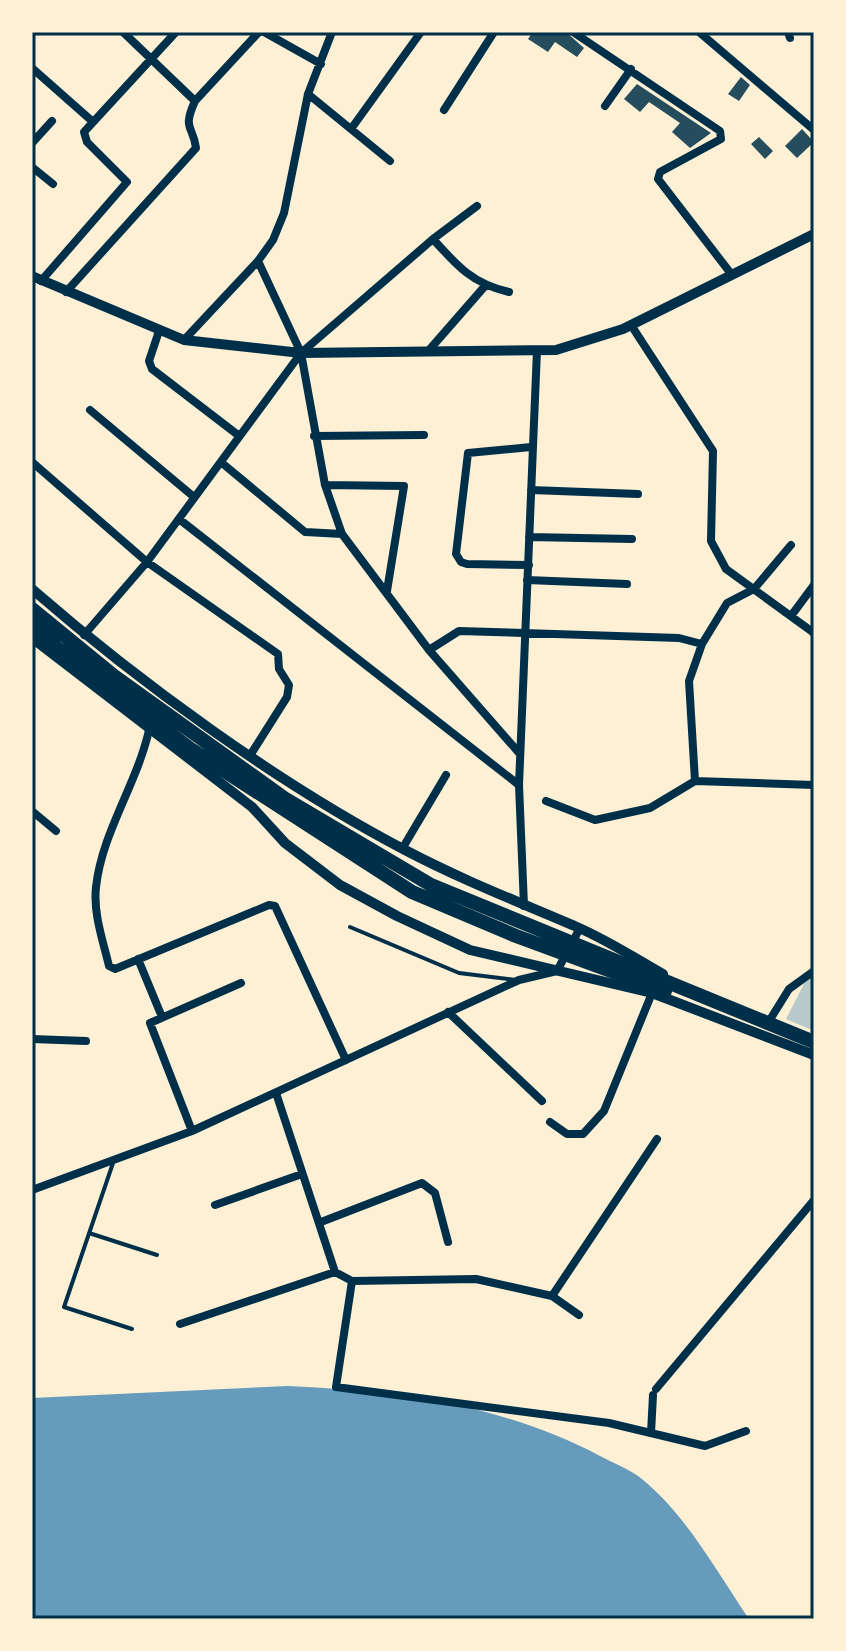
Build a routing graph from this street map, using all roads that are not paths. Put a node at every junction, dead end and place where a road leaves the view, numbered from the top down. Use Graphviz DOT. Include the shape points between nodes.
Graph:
graph roads {
  1 [pos="123,32"];
  2 [pos="176,32"];
  3 [pos="261,32"];
  4 [pos="332,32"];
  5 [pos="421,32"];
  6 [pos="494,32"];
  7 [pos="573,32"];
  8 [pos="699,32"];
  9 [pos="152,59"];
  10 [pos="321,64"];
  11 [pos="32,68"];
  12 [pos="631,69"];
  13 [pos="308,94"];
  14 [pos="195,101"];
  15 [pos="605,106"];
  16 [pos="444,110"];
  17 [pos="52,121"];
  18 [pos="92,121"];
  19 [pos="351,129"];
  20 [pos="814,130"];
  21 [pos="32,143"];
  22 [pos="390,161"];
  23 [pos="32,167"];
  24 [pos="53,184"];
  25 [pos="477,206"];
  26 [pos="814,234"];
  27 [pos="433,239"];
  28 [pos="258,261"];
  29 [pos="732,275"];
  30 [pos="37,279"];
  31 [pos="485,286"];
  32 [pos="66,292"];
  33 [pos="509,292"];
  34 [pos="631,325"];
  35 [pos="159,331"];
  36 [pos="184,340"];
  37 [pos="430,349"];
  38 [pos="537,350"];
  39 [pos="301,353"];
  40 [pos="90,410"];
  41 [pos="238,435"];
  42 [pos="424,435"];
  43 [pos="314,436"];
  44 [pos="531,447"];
  45 [pos="32,462"];
  46 [pos="222,463"];
  47 [pos="325,485"];
  48 [pos="531,490"];
  49 [pos="638,494"];
  50 [pos="194,497"];
  51 [pos="179,519"];
  52 [pos="342,534"];
  53 [pos="529,537"];
  54 [pos="632,539"];
  55 [pos="791,545"];
  56 [pos="147,562"];
  57 [pos="529,565"];
  58 [pos="527,580"];
  59 [pos="627,584"];
  60 [pos="814,585"];
  61 [pos="32,589"];
  62 [pos="754,589"];
  63 [pos="387,591"];
  64 [pos="32,609"];
  65 [pos="791,616"];
  66 [pos="32,623"];
  67 [pos="526,633"];
  68 [pos="814,633"];
  69 [pos="84,635"];
  70 [pos="32,638"];
  71 [pos="702,644"];
  72 [pos="429,650"];
  73 [pos="149,730"];
  74 [pos="251,754"];
  75 [pos="520,754"];
  76 [pos="446,775"];
  77 [pos="695,781"];
  78 [pos="519,785"];
  79 [pos="814,785"];
  80 [pos="546,801"];
  81 [pos="32,811"];
  82 [pos="56,831"];
  83 [pos="402,849"];
  84 [pos="524,906"];
  85 [pos="350,927"];
  86 [pos="580,928"];
  87 [pos="138,959"];
  88 [pos="557,971"];
  89 [pos="814,971"];
  90 [pos="519,980"];
  91 [pos="241,983"];
  92 [pos="652,993"];
  93 [pos="448,1012"];
  94 [pos="162,1017"];
  95 [pos="771,1018"];
  96 [pos="814,1035"];
  97 [pos="32,1039"];
  98 [pos="86,1041"];
  99 [pos="814,1042"];
  100 [pos="814,1052"];
  101 [pos="346,1060"];
  102 [pos="276,1093"];
  103 [pos="542,1101"];
  104 [pos="550,1122"];
  105 [pos="192,1131"];
  106 [pos="657,1139"];
  107 [pos="113,1161"];
  108 [pos="302,1174"];
  109 [pos="32,1190"];
  110 [pos="814,1200"];
  111 [pos="215,1205"];
  112 [pos="321,1222"];
  113 [pos="89,1233"];
  114 [pos="448,1242"];
  115 [pos="157,1255"];
  116 [pos="335,1272"];
  117 [pos="352,1281"];
  118 [pos="552,1296"];
  119 [pos="579,1315"];
  120 [pos="180,1324"];
  121 [pos="132,1329"];
  122 [pos="746,1431"];
  123 [pos="651,1433"];
  1 -- 9 [label="street"];
  2 -- 9 [label="street"];
  3 -- 10 [label="street"];
  3 -- 14 [label="street"];
  4 -- 10 [label="street"];
  5 -- 19 [label="street"];
  6 -- 16 [label="street"];
  7 -- 12 [label="street"];
  8 -- 20 [label="street"];
  9 -- 14 [label="street"];
  9 -- 18 [label="street"];
  10 -- 13 [label="street"];
  11 -- 18 [label="street"];
  12 -- 15 [label="street"];
  12 -- 29 [label="street" via="720,131 721,139 660,172 658,179"];
  13 -- 19 [label="street"];
  13 -- 28 [label="street" via="284,213"];
  14 -- 32 [label="street" via="188,129 196,148"];
  17 -- 21 [label="street"];
  18 -- 30 [label="street" via="84,139 127,182"];
  19 -- 22 [label="street"];
  23 -- 24 [label="street"];
  25 -- 27 [label="street"];
  26 -- 29 [label="street"];
  27 -- 31 [label="street" via="463,273"];
  27 -- 39 [label="street"];
  28 -- 36 [label="street"];
  28 -- 39 [label="street"];
  29 -- 34 [label="street"];
  30 -- 32 [label="street"];
  31 -- 33 [label="street"];
  31 -- 37 [label="street"];
  32 -- 35 [label="street"];
  34 -- 38 [label="street" via="556,350"];
  34 -- 62 [label="street" via="713,451 711,541 726,569"];
  35 -- 36 [label="street"];
  35 -- 41 [label="street" via="149,361 152,369"];
  36 -- 39 [label="street"];
  37 -- 38 [label="street"];
  37 -- 39 [label="street"];
  38 -- 44 [label="street"];
  39 -- 41 [label="street"];
  39 -- 43 [label="street"];
  40 -- 50 [label="street"];
  41 -- 46 [label="street"];
  42 -- 43 [label="street"];
  43 -- 47 [label="street"];
  44 -- 48 [label="street"];
  44 -- 57 [label="street" via="468,453 456,554 467,564"];
  45 -- 56 [label="street"];
  46 -- 50 [label="street"];
  46 -- 52 [label="street" via="305,532"];
  47 -- 52 [label="street"];
  47 -- 63 [label="street" via="404,486"];
  48 -- 49 [label="street"];
  48 -- 53 [label="street"];
  50 -- 51 [label="street"];
  51 -- 56 [label="street"];
  51 -- 78 [label="street"];
  52 -- 63 [label="street"];
  53 -- 54 [label="street"];
  53 -- 57 [label="street"];
  55 -- 62 [label="street"];
  56 -- 69 [label="street"];
  56 -- 74 [label="street" via="278,654 279,669 289,685 287,697"];
  57 -- 58 [label="street"];
  58 -- 59 [label="street"];
  58 -- 67 [label="street"];
  60 -- 65 [label="street"];
  61 -- 69 [label="street"];
  62 -- 65 [label="street"];
  62 -- 71 [label="street" via="727,603"];
  63 -- 72 [label="street"];
  64 -- 99 [label="highway" via="114,676 284,798 431,885"];
  65 -- 68 [label="street"];
  66 -- 100 [label="highway" via="192,750 412,892"];
  67 -- 71 [label="street" via="679,638"];
  67 -- 72 [label="street" via="459,631"];
  67 -- 75 [label="street"];
  69 -- 74 [label="street"];
  70 -- 73 [label="street"];
  71 -- 77 [label="street" via="689,681"];
  72 -- 75 [label="street"];
  73 -- 87 [label="street" via="96,887 109,966 115,969"];
  73 -- 88 [label="street" via="252,807 285,843 340,885 470,950"];
  74 -- 83 [label="street"];
  75 -- 78 [label="street"];
  76 -- 83 [label="street"];
  77 -- 79 [label="street"];
  77 -- 80 [label="street" via="650,808 595,820"];
  78 -- 84 [label="street"];
  81 -- 82 [label="street"];
  83 -- 84 [label="street"];
  84 -- 86 [label="street"];
  85 -- 90 [label="lane" via="459,973"];
  86 -- 88 [label="street"];
  86 -- 95 [label="street" via="669,977"];
  87 -- 94 [label="street"];
  87 -- 101 [label="street" via="275,906"];
  88 -- 90 [label="street"];
  88 -- 92 [label="street"];
  89 -- 95 [label="street" via="789,989"];
  90 -- 93 [label="street"];
  91 -- 94 [label="street"];
  92 -- 100 [label="street"];
  92 -- 104 [label="street" via="604,1111 583,1134 567,1134"];
  93 -- 101 [label="street"];
  93 -- 103 [label="street"];
  94 -- 105 [label="street" via="150,1027"];
  95 -- 96 [label="street"];
  97 -- 98 [label="street"];
  101 -- 102 [label="street"];
  102 -- 105 [label="street"];
  102 -- 108 [label="street"];
  105 -- 107 [label="street"];
  106 -- 118 [label="street"];
  107 -- 109 [label="street"];
  107 -- 113 [label="lane"];
  108 -- 111 [label="street"];
  108 -- 112 [label="street"];
  110 -- 123 [label="street" via="654,1392"];
  112 -- 114 [label="street" via="422,1183 435,1193"];
  112 -- 116 [label="street"];
  113 -- 115 [label="lane"];
  113 -- 121 [label="lane" via="64,1307"];
  116 -- 117 [label="street"];
  116 -- 120 [label="street"];
  117 -- 118 [label="street" via="476,1279"];
  117 -- 123 [label="street" via="336,1387"];
  118 -- 119 [label="street"];
  122 -- 123 [label="street" via="705,1446"];
}
